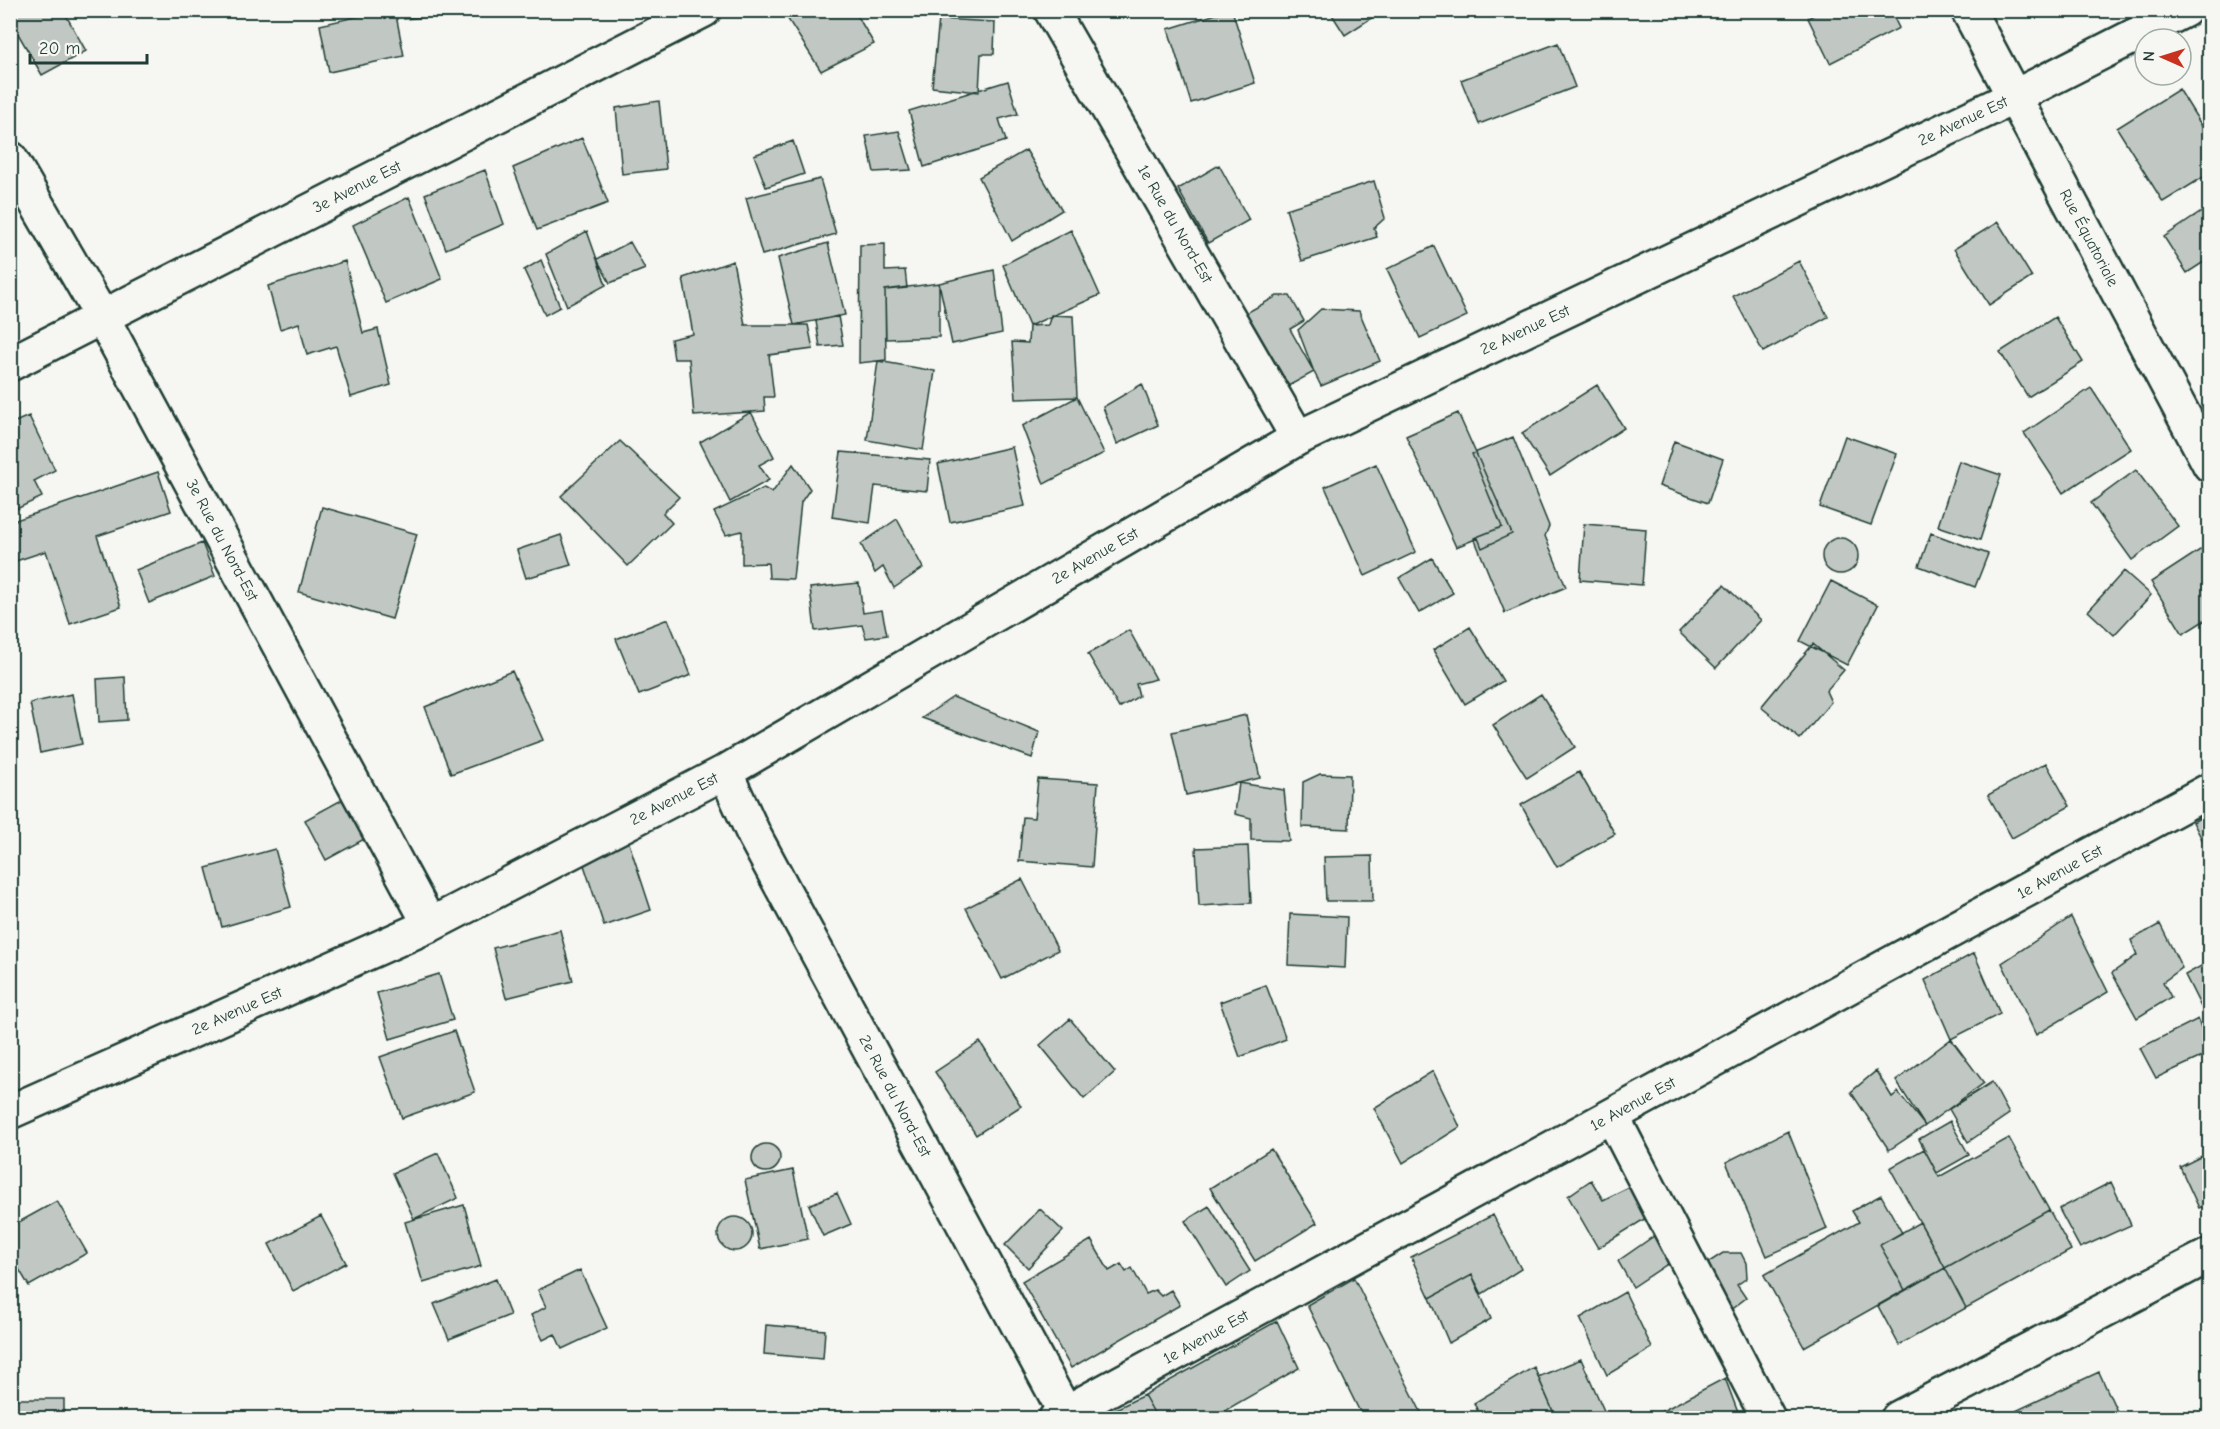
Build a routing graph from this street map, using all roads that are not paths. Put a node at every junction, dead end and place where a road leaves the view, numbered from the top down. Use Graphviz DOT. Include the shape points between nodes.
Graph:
graph roads {
  1 [pos="704,10"];
  2 [pos="1052,10"];
  3 [pos="1968,10"];
  4 [pos="2185,10"];
  5 [pos="2014,97"];
  6 [pos="10,158"];
  7 [pos="102,317"];
  8 [pos="10,364"];
  9 [pos="1298,438"];
  10 [pos="2210,465"];
  11 [pos="725,772"];
  12 [pos="2210,790"];
  13 [pos="430,925"];
  14 [pos="10,1112"];
  15 [pos="1612,1116"];
  16 [pos="2210,1255"];
  17 [pos="1064,1417"];
  18 [pos="1768,1419"];
  19 [pos="1898,1419"];
  1 -- 7 [label="main road, 3e Avenue Est"];
  2 -- 9 [label="main road, 1e Rue du Nord-Est"];
  3 -- 5 [label="main road, Rue Équatoriale"];
  4 -- 5 [label="main road, 2e Avenue Est"];
  5 -- 9 [label="main road, 2e Avenue Est"];
  5 -- 10 [label="main road, Rue Équatoriale"];
  6 -- 7 [label="main road, 3e Rue du Nord-Est"];
  7 -- 8 [label="main road, 3e Avenue Est"];
  7 -- 13 [label="main road, 3e Rue du Nord-Est"];
  9 -- 11 [label="main road, 2e Avenue Est"];
  11 -- 13 [label="main road, 2e Avenue Est"];
  11 -- 17 [label="main road, 2e Rue du Nord-Est" via="755,837"];
  12 -- 15 [label="main road, 1e Avenue Est"];
  13 -- 14 [label="main road, 2e Avenue Est"];
  15 -- 17 [label="main road, 1e Avenue Est"];
  15 -- 18 [label="main road"];
  16 -- 19 [label="main road"];
}
